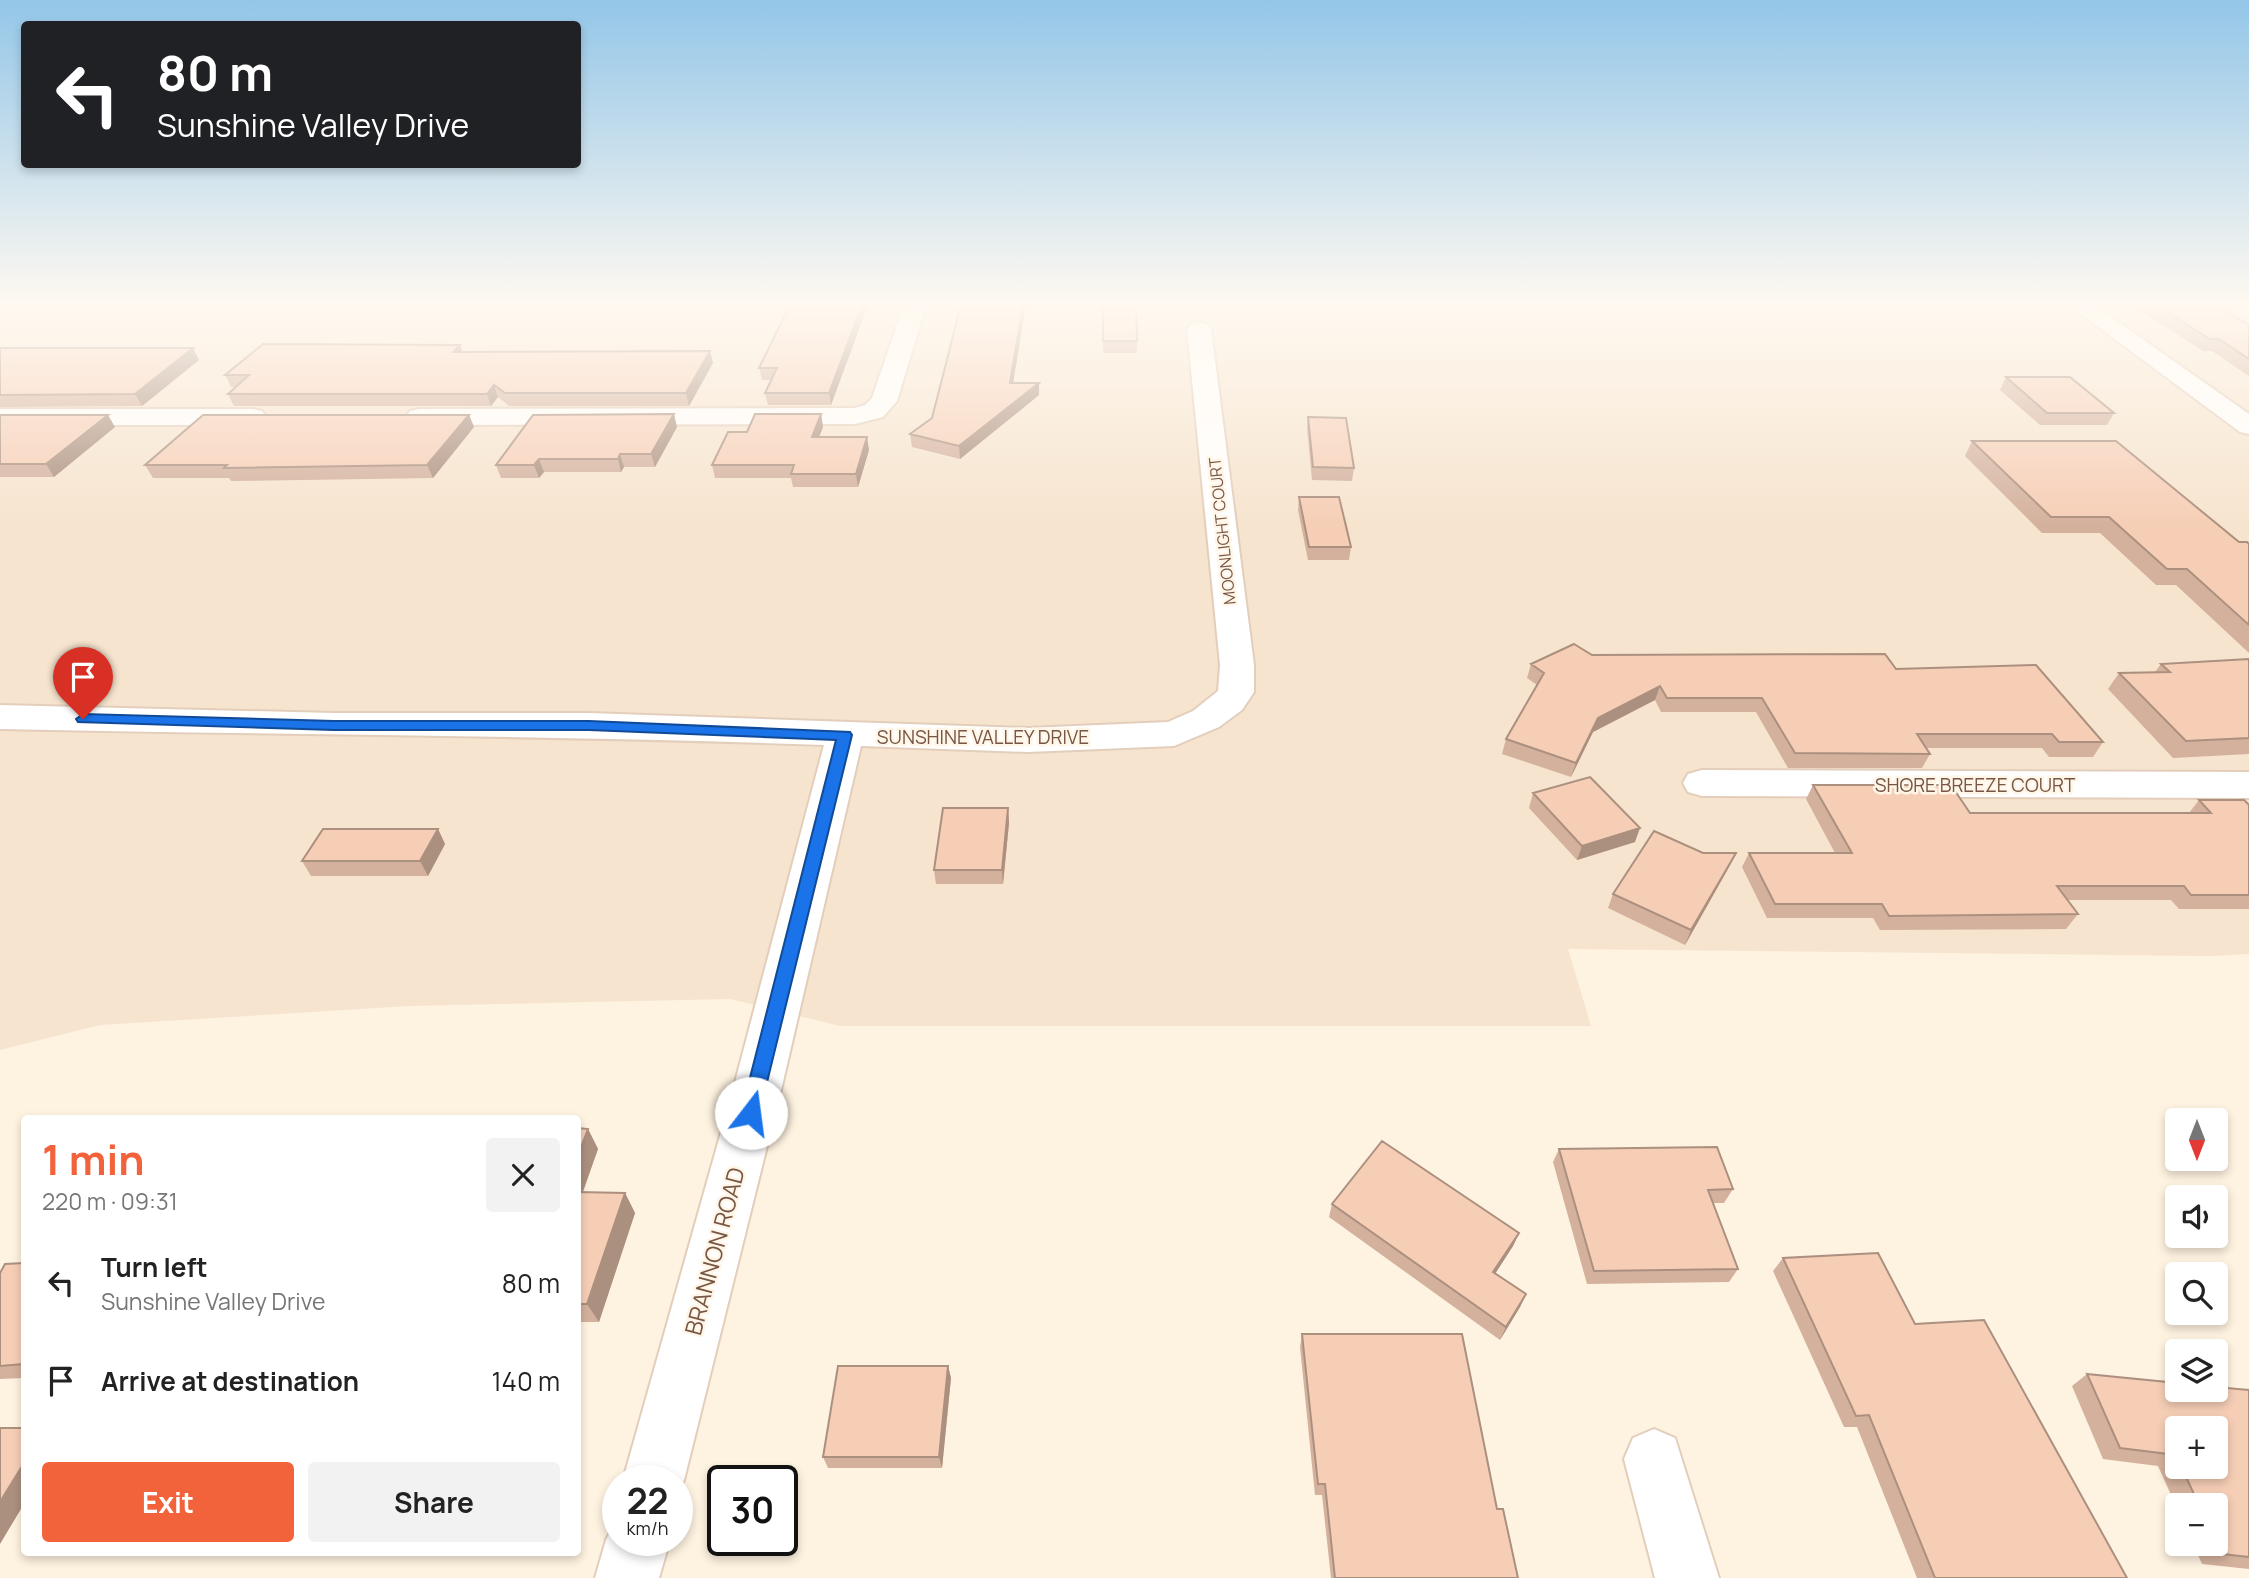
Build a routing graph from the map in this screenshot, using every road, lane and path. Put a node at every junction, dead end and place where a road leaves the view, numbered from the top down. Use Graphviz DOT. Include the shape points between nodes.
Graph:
graph roads {
  1 [pos="891,379"];
  2 [pos="1205,379"];
  3 [pos="2183,379"];
  4 [pos="0,417"];
  5 [pos="279,417"];
  6 [pos="391,417"];
  7 [pos="2249,426"];
  8 [pos="0,717"];
  9 [pos="1206,719"];
  10 [pos="845,735"];
  11 [pos="1702,783"];
  12 [pos="2249,785"];
  13 [pos="1654,1460"];
  14 [pos="657,1465"];
  15 [pos="634,1556"];
  16 [pos="628,1578"];
  17 [pos="1687,1578"];
  1 -- 6 [label="street" via="884,401 874,411 855,416"];
  2 -- 9 [label="street, MOONLIGHT COURT" via="1237,665 1236,692"];
  3 -- 7 [label="street"];
  4 -- 5 [label="street"];
  8 -- 10 [label="street, SUNSHINE VALLEY DRIVE" via="589,725"];
  9 -- 10 [label="street, SUNSHINE VALLEY DRIVE" via="1174,734 1028,740"];
  10 -- 14 [label="street, BRANNON ROAD"];
  11 -- 12 [label="street, SHORE BREEZE COURT"];
  13 -- 17 [label="street"];
  15 -- 16 [label="street"];
}
